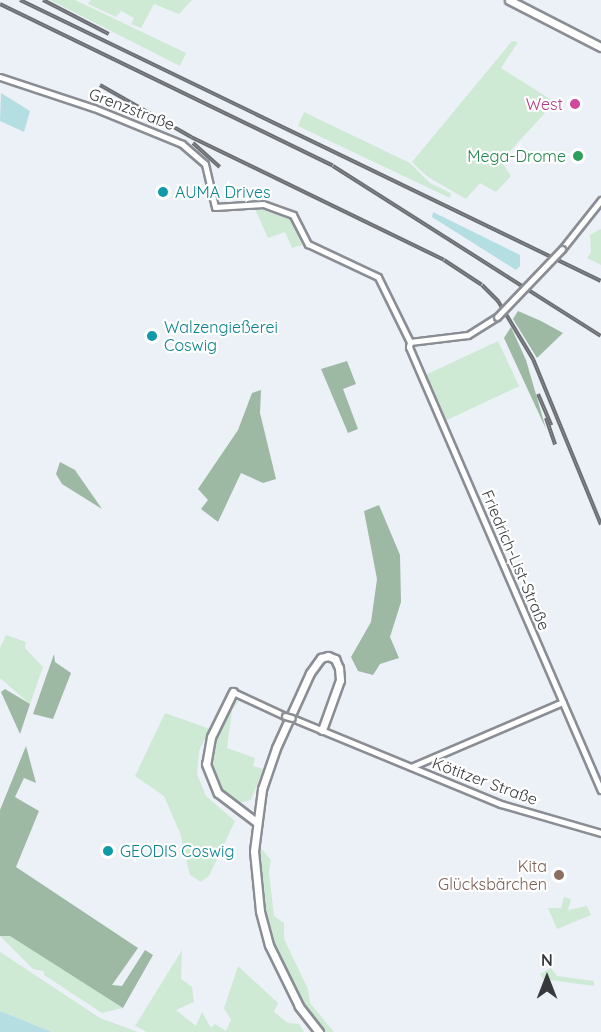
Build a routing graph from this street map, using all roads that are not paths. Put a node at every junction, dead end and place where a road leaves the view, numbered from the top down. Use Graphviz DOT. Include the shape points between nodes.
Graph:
graph roads {
  1 [pos="509,0"];
  2 [pos="601,47"];
  3 [pos="0,77"];
  4 [pos="601,200"];
  5 [pos="215,207"];
  6 [pos="410,342"];
  7 [pos="233,692"];
  8 [pos="563,702"];
  9 [pos="322,730"];
  10 [pos="411,768"];
  11 [pos="601,790"];
  12 [pos="256,822"];
  13 [pos="601,833"];
  14 [pos="319,1032"];
  1 -- 2 [label="main road"];
  3 -- 5 [label="street, Grenzstraße" via="94,108 183,144 205,164"];
  4 -- 6 [label="street, bridge" via="562,249 497,318 468,335"];
  5 -- 6 [label="street, Friedrich-List-Straße" via="263,204 293,215 308,244 378,277"];
  6 -- 8 [label="street, Friedrich-List-Straße"];
  7 -- 9 [label="street, Kötitzer Straße, bridge"];
  7 -- 12 [label="main road" via="212,737 206,764 218,793"];
  8 -- 10 [label="street"];
  8 -- 11 [label="street, Friedrich-List-Straße"];
  9 -- 10 [label="street, Kötitzer Straße"];
  9 -- 12 [label="main road" via="340,680 335,659 328,656 316,662 276,748"];
  10 -- 13 [label="street, Kötitzer Straße" via="501,804"];
  12 -- 14 [label="main road" via="255,881 269,945 299,1006"];
}
